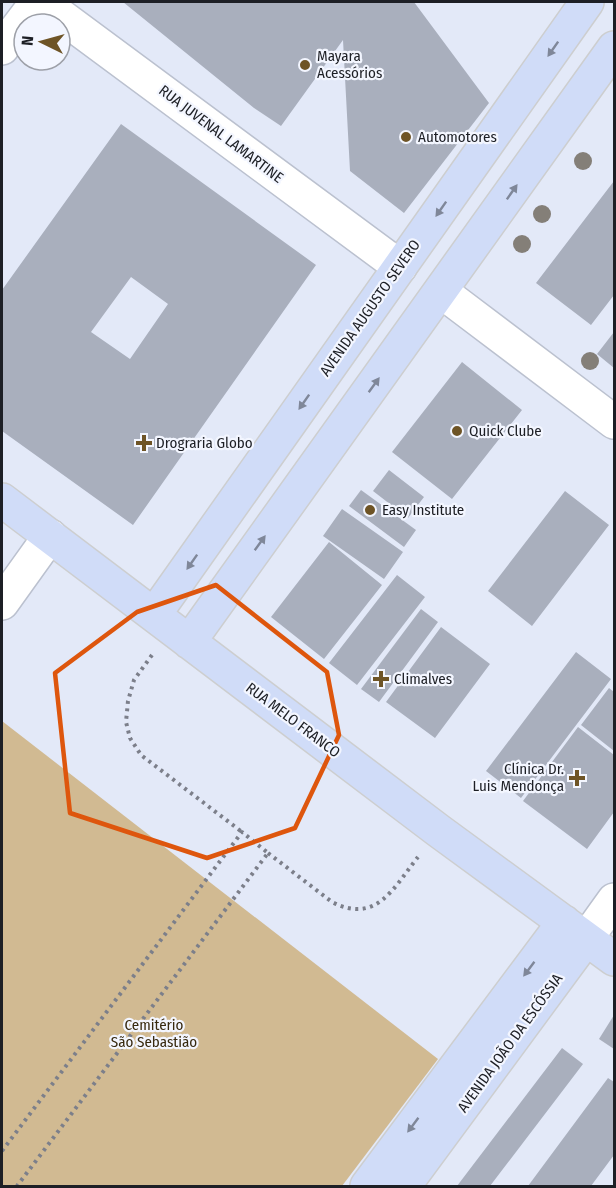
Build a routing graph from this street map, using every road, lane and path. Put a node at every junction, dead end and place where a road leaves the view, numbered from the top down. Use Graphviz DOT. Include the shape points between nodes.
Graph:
graph roads {
  1 [pos="36,2"];
  2 [pos="42,2"];
  3 [pos="584,2"];
  4 [pos="615,36"];
  5 [pos="2,48"];
  6 [pos="615,48"];
  7 [pos="400,267"];
  8 [pos="442,292"];
  9 [pos="615,422"];
  10 [pos="2,500"];
  11 [pos="50,536"];
  12 [pos="2,603"];
  13 [pos="154,615"];
  14 [pos="189,642"];
  15 [pos="439,831"];
  16 [pos="242,832"];
  17 [pos="268,853"];
  18 [pos="615,900"];
  19 [pos="575,930"];
  20 [pos="615,959"];
  21 [pos="2,1151"];
  22 [pos="16,1186"];
  23 [pos="367,1186"];
  24 [pos="404,1186"];
  1 -- 5 [label="street"];
  2 -- 7 [label="street, RUA JUVENAL LAMARTINE"];
  3 -- 4 [label="main road"];
  3 -- 7 [label="main road, AVENIDA AUGUSTO SEVERO, one-way"];
  8 -- 6 [label="main road, one-way"];
  7 -- 13 [label="main road, AVENIDA AUGUSTO SEVERO, one-way"];
  8 -- 9 [label="street"];
  14 -- 8 [label="main road, one-way"];
  10 -- 11 [label="main road, RUA MELO FRANCO"];
  11 -- 12 [label="street"];
  11 -- 13 [label="main road, RUA MELO FRANCO"];
  13 -- 14 [label="main road, RUA MELO FRANCO"];
  13 -- 16 [label="path" via="153,653 134,680 128,701 126,722 130,738 141,755"];
  14 -- 15 [label="main road, RUA MELO FRANCO"];
  15 -- 17 [label="path" via="385,900 358,909 342,908 332,902"];
  15 -- 19 [label="main road, RUA MELO FRANCO"];
  16 -- 17 [label="path"];
  16 -- 21 [label="path"];
  17 -- 22 [label="path"];
  18 -- 19 [label="street, AVENIDA JOÃO DA ESCÓSSIA"];
  19 -- 20 [label="main road, RUA MELO FRANCO"];
  19 -- 23 [label="main road, AVENIDA JOÃO DA ESCÓSSIA, one-way"];
  19 -- 24 [label="main road, AVENIDA JOÃO DA ESCÓSSIA"];
}
